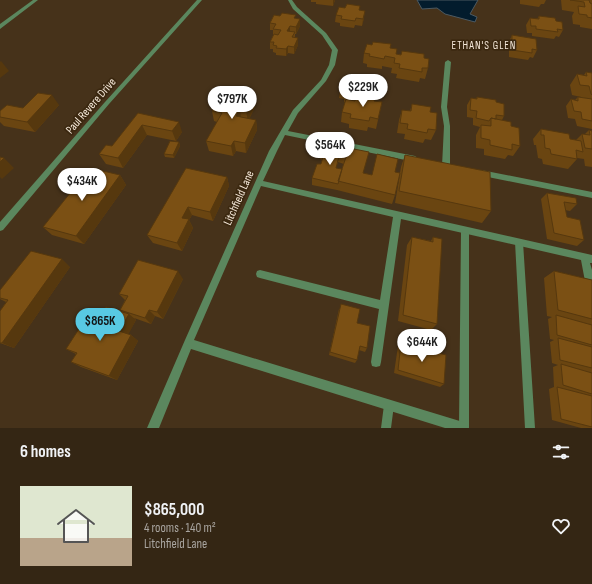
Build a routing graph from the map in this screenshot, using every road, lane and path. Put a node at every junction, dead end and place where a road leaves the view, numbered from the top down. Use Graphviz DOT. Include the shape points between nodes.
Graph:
graph roads {
  1 [pos="36,0"];
  2 [pos="200,0"];
  3 [pos="290,0"];
  4 [pos="0,27"];
  5 [pos="448,62"];
  6 [pos="285,133"];
  7 [pos="423,161"];
  8 [pos="446,166"];
  9 [pos="477,172"];
  10 [pos="259,183"];
  11 [pos="592,195"];
  12 [pos="398,215"];
  13 [pos="0,228"];
  14 [pos="465,230"];
  15 [pos="519,242"];
  16 [pos="589,258"];
  17 [pos="260,274"];
  18 [pos="592,292"];
  19 [pos="384,306"];
  20 [pos="188,343"];
  21 [pos="376,362"];
  22 [pos="389,405"];
  23 [pos="153,428"];
  24 [pos="386,428"];
  25 [pos="464,428"];
  26 [pos="530,428"];
  1 -- 4 [label="street"];
  2 -- 13 [label="street, Paul Revere Drive"];
  3 -- 6 [label="street, Litchfield Lane" via="295,8 324,34 335,50 332,66 323,81 295,112"];
  5 -- 8 [label="street" via="444,101 447,126"];
  6 -- 7 [label="street"];
  6 -- 10 [label="street, Litchfield Lane" via="273,151"];
  9 -- 11 [label="street"];
  10 -- 12 [label="street"];
  10 -- 20 [label="street, Litchfield Lane"];
  12 -- 14 [label="street"];
  12 -- 19 [label="street"];
  14 -- 15 [label="street"];
  14 -- 25 [label="lane"];
  15 -- 16 [label="street"];
  15 -- 26 [label="lane"];
  16 -- 18 [label="street"];
  17 -- 19 [label="street"];
  19 -- 21 [label="street"];
  20 -- 22 [label="street"];
  20 -- 23 [label="street, Litchfield Lane"];
  22 -- 24 [label="lane"];
  22 -- 25 [label="street"];
}
